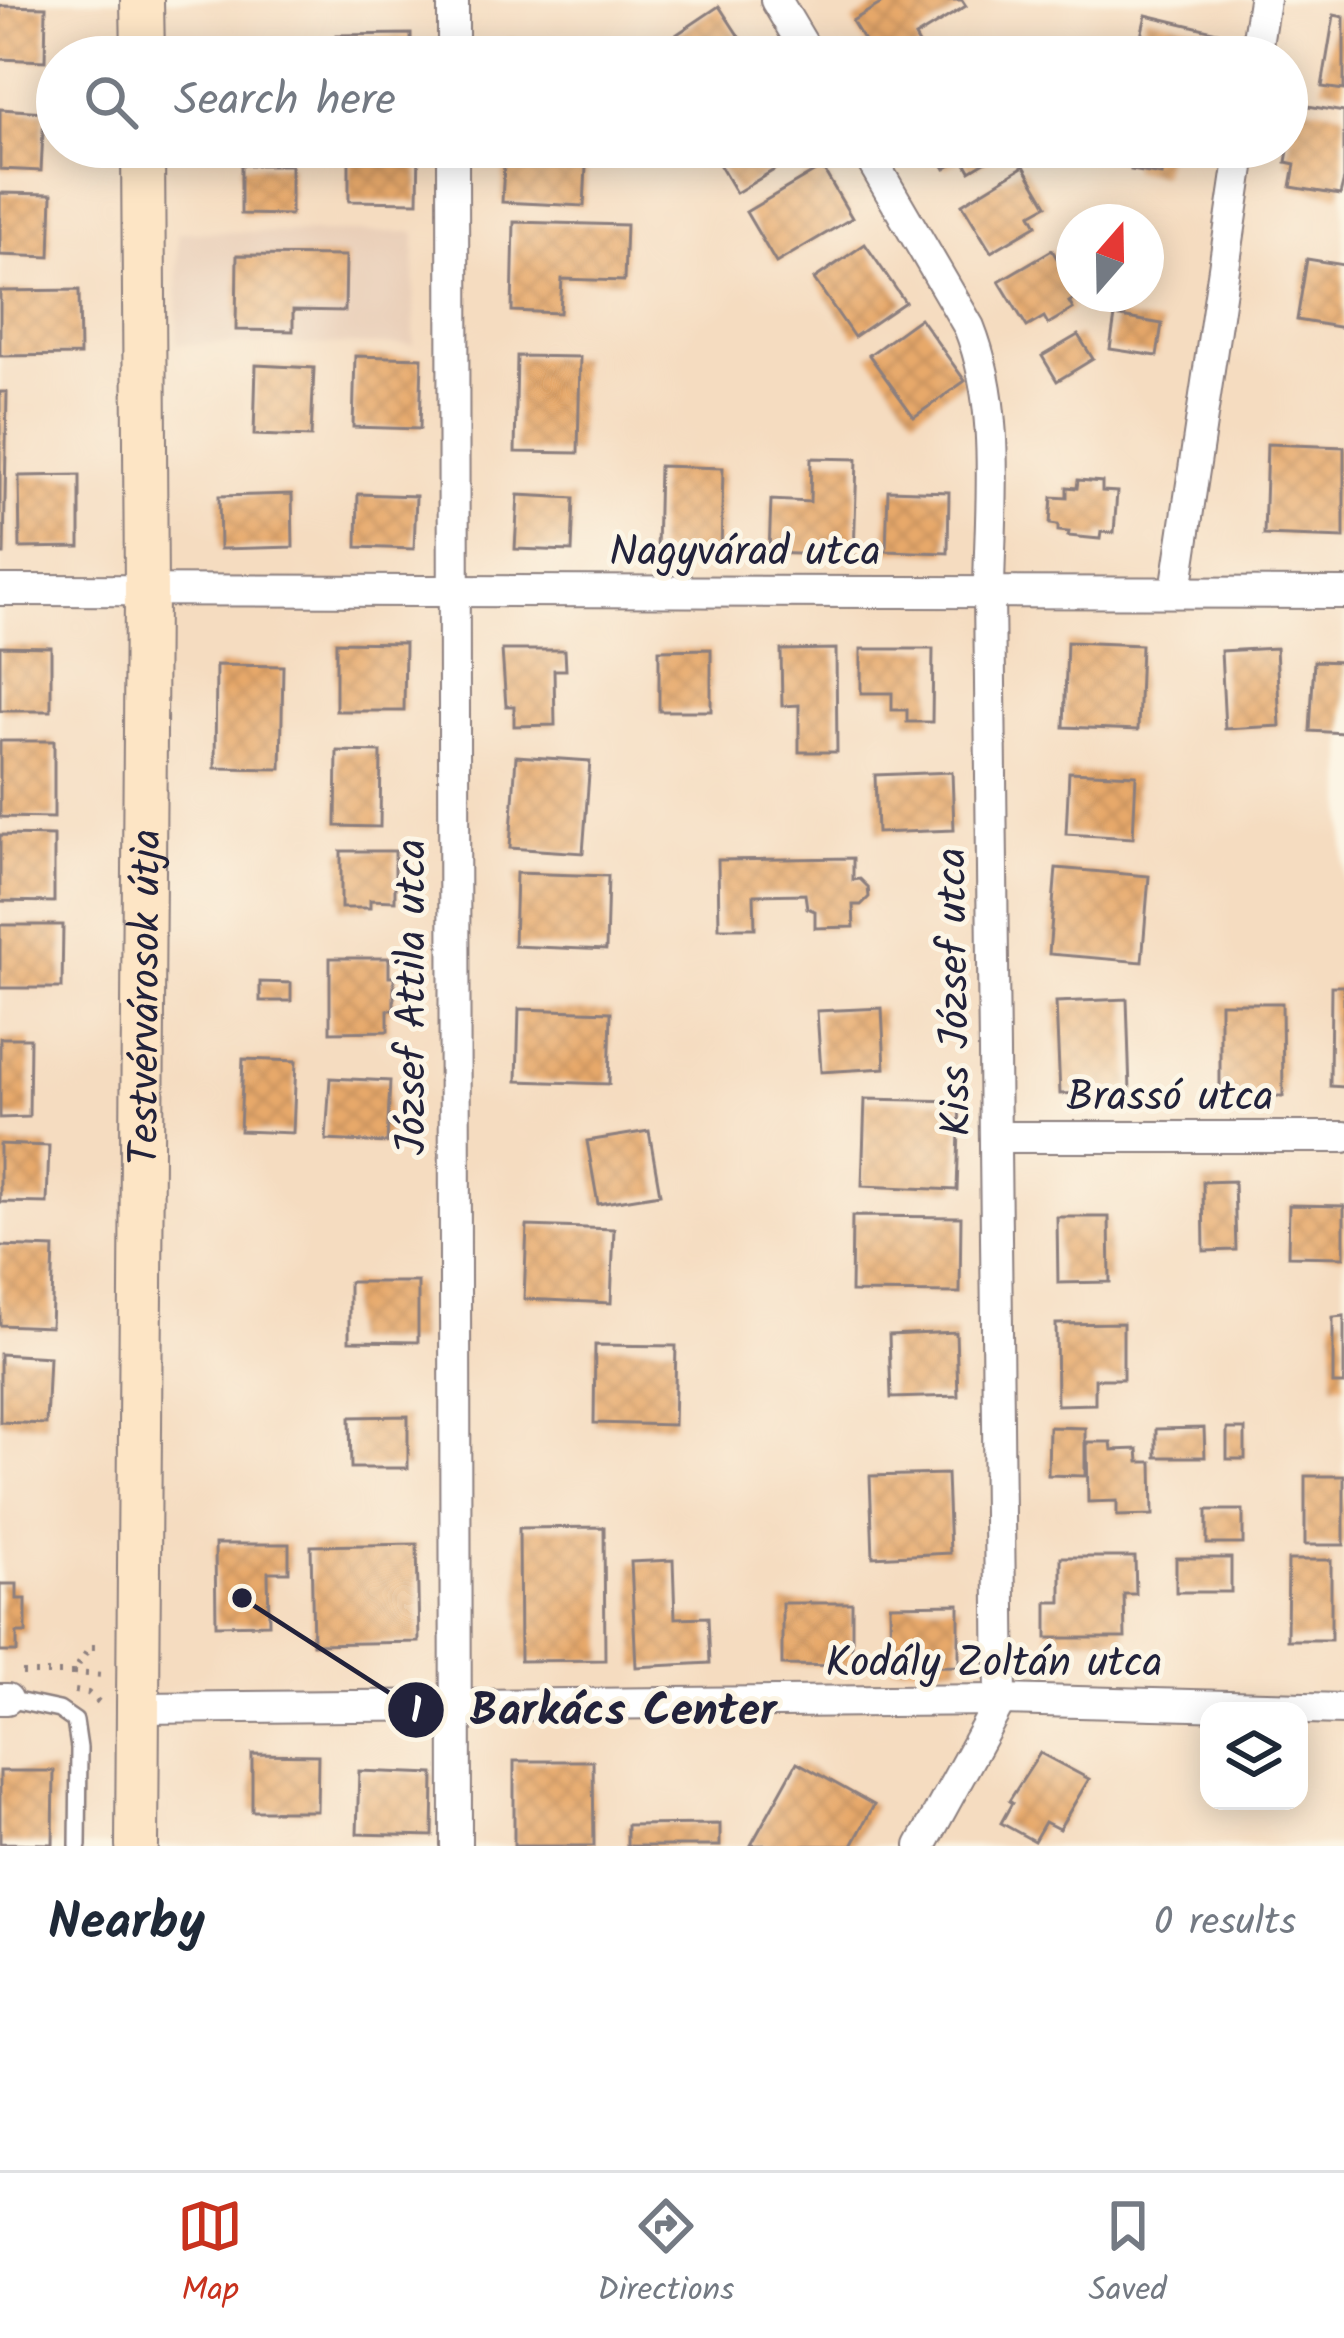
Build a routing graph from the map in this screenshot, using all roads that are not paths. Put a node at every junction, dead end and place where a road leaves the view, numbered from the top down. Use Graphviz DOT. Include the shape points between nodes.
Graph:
graph roads {
  1 [pos="142,0"];
  2 [pos="453,0"];
  3 [pos="776,0"];
  4 [pos="1264,0"];
  5 [pos="142,36"];
  6 [pos="453,36"];
  7 [pos="797,36"];
  8 [pos="1259,36"];
  9 [pos="143,168"];
  10 [pos="452,168"];
  11 [pos="877,168"];
  12 [pos="1239,168"];
  13 [pos="0,590"];
  14 [pos="989,591"];
  15 [pos="1176,591"];
  16 [pos="146,592"];
  17 [pos="452,592"];
  18 [pos="1344,593"];
  19 [pos="996,1137"];
  20 [pos="1344,1137"];
  21 [pos="8,1691"];
  22 [pos="1001,1700"];
  23 [pos="453,1705"];
  24 [pos="139,1708"];
  25 [pos="1344,1709"];
  26 [pos="78,1846"];
  27 [pos="137,1846"];
  28 [pos="456,1846"];
  29 [pos="921,1846"];
  1 -- 5 [label="street"];
  2 -- 6 [label="street"];
  3 -- 7 [label="street"];
  4 -- 8 [label="street"];
  9 -- 16 [label="street, Testvérvárosok útja"];
  10 -- 17 [label="street, József Attila utca"];
  11 -- 14 [label="street, Kiss József utca" via="954,296 980,356 991,434"];
  12 -- 15 [label="street"];
  13 -- 16 [label="street, Nagyvárad utca"];
  14 -- 15 [label="street, Nagyvárad utca"];
  14 -- 17 [label="street, Nagyvárad utca"];
  14 -- 19 [label="street, Kiss József utca"];
  15 -- 18 [label="street, Nagyvárad utca"];
  16 -- 17 [label="street, Nagyvárad utca"];
  16 -- 24 [label="street, Testvérvárosok útja"];
  17 -- 23 [label="street, József Attila utca"];
  19 -- 20 [label="street, Brassó utca"];
  19 -- 22 [label="street, Kiss József utca"];
  21 -- 26 [label="lane" via="75,1721"];
  22 -- 23 [label="street, Kodály Zoltán utca"];
  22 -- 25 [label="street, Kodály Zoltán utca"];
  22 -- 29 [label="street, Kiss József utca"];
  23 -- 24 [label="street, Kodály Zoltán utca"];
  23 -- 28 [label="street, József Attila utca"];
  24 -- 27 [label="street, Testvérvárosok útja"];
}
